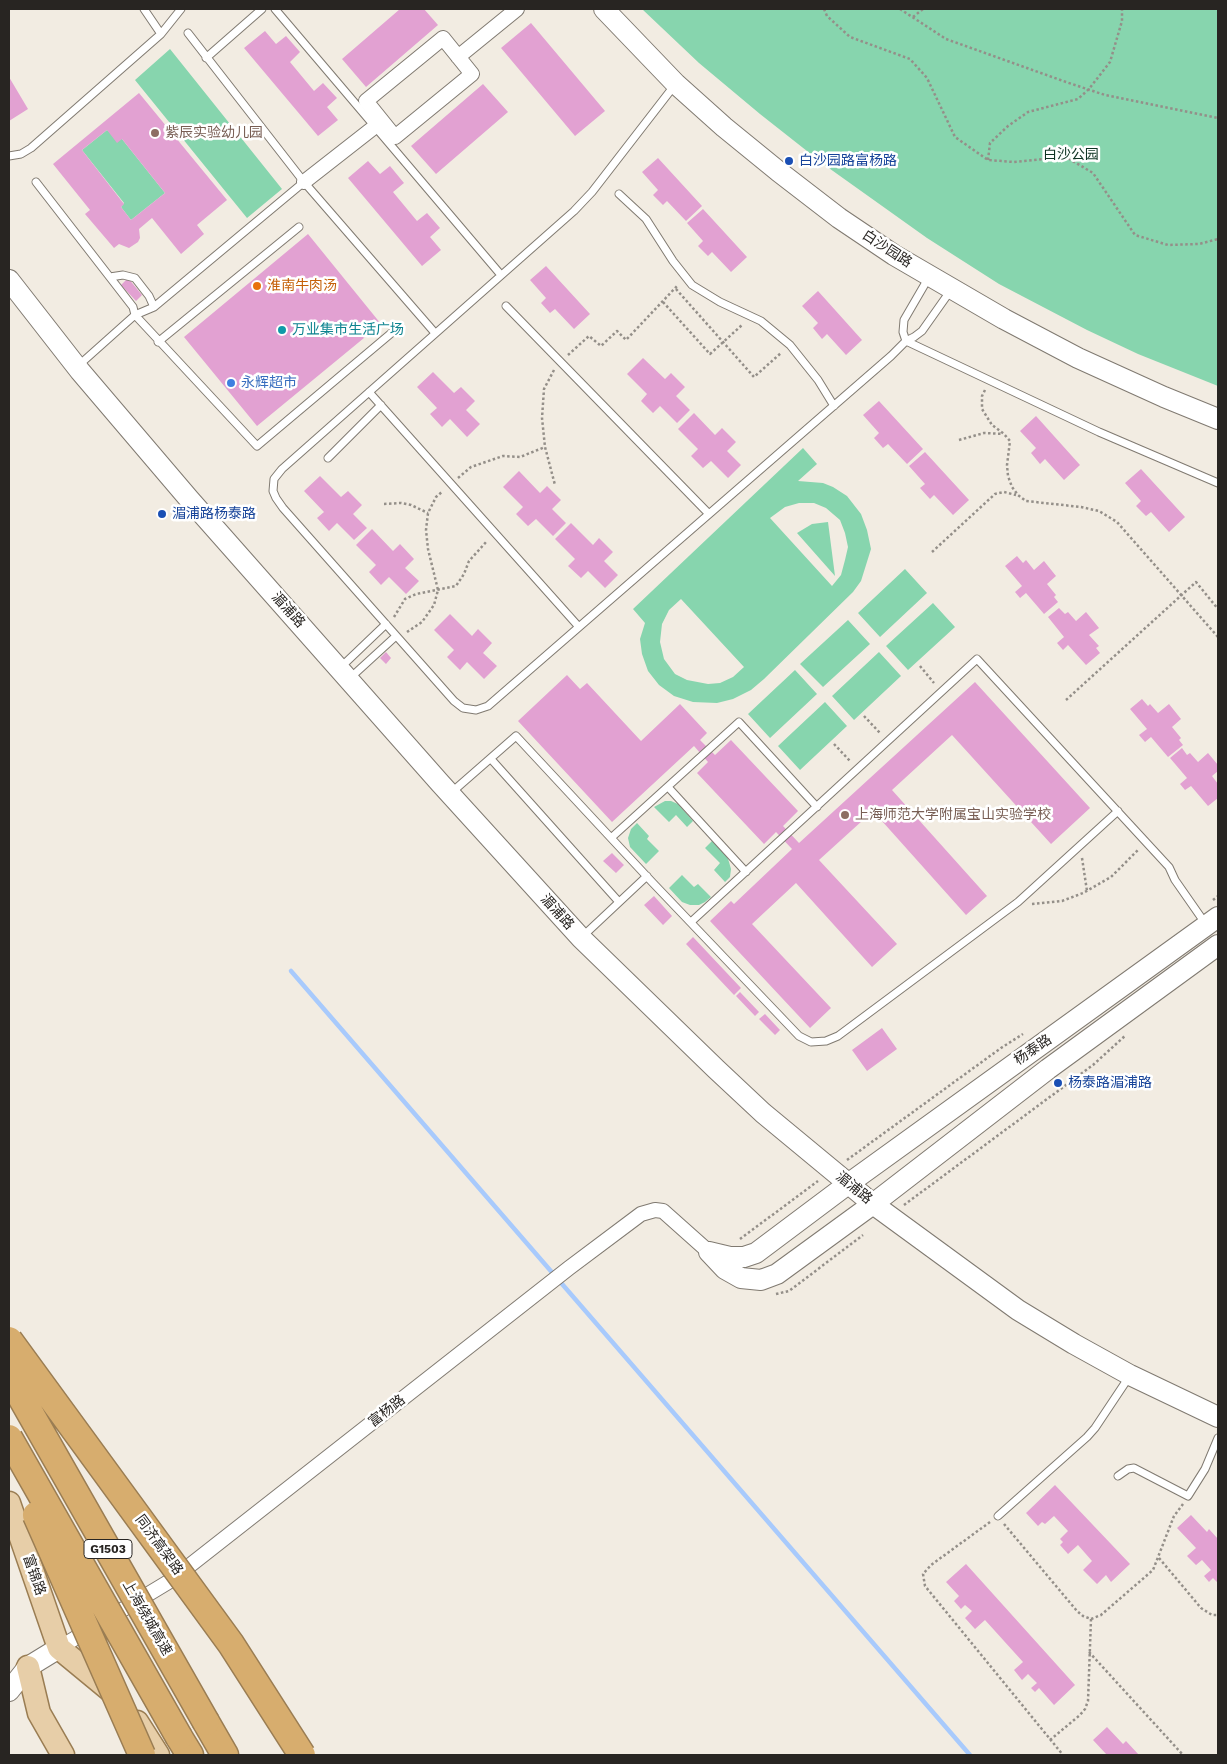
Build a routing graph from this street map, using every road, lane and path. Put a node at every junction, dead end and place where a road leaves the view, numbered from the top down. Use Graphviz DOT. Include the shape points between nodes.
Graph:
graph roads {
  1 [pos="144,9"];
  2 [pos="180,9"];
  3 [pos="262,9"];
  4 [pos="275,9"];
  5 [pos="516,9"];
  6 [pos="604,9"];
  7 [pos="824,9"];
  8 [pos="900,9"];
  9 [pos="923,9"];
  10 [pos="1122,9"];
  11 [pos="912,17"];
  12 [pos="188,33"];
  13 [pos="161,34"];
  14 [pos="458,57"];
  15 [pos="206,58"];
  16 [pos="676,84"];
  17 [pos="1089,90"];
  18 [pos="1218,118"];
  19 [pos="378,124"];
  20 [pos="9,156"];
  21 [pos="988,160"];
  22 [pos="36,182"];
  23 [pos="304,182"];
  24 [pos="619,194"];
  25 [pos="299,227"];
  26 [pos="1218,239"];
  27 [pos="501,276"];
  28 [pos="110,277"];
  29 [pos="686,277"];
  30 [pos="930,277"];
  31 [pos="9,280"];
  32 [pos="676,288"];
  33 [pos="952,290"];
  34 [pos="663,302"];
  35 [pos="506,306"];
  36 [pos="154,307"];
  37 [pos="135,315"];
  38 [pos="751,316"];
  39 [pos="395,330"];
  40 [pos="435,333"];
  41 [pos="906,340"];
  42 [pos="158,342"];
  43 [pos="723,342"];
  44 [pos="790,345"];
  45 [pos="560,362"];
  46 [pos="77,367"];
  47 [pos="991,382"];
  48 [pos="369,392"];
  49 [pos="381,406"];
  50 [pos="834,406"];
  51 [pos="1218,419"];
  52 [pos="1004,434"];
  53 [pos="959,440"];
  54 [pos="545,447"];
  55 [pos="328,458"];
  56 [pos="1218,483"];
  57 [pos="451,484"];
  58 [pos="555,485"];
  59 [pos="1018,495"];
  60 [pos="384,504"];
  61 [pos="428,514"];
  62 [pos="709,514"];
  63 [pos="495,533"];
  64 [pos="932,552"];
  65 [pos="438,590"];
  66 [pos="1181,595"];
  67 [pos="1218,609"];
  68 [pos="387,626"];
  69 [pos="579,627"];
  70 [pos="396,636"];
  71 [pos="1218,637"];
  72 [pos="920,666"];
  73 [pos="344,674"];
  74 [pos="942,692"];
  75 [pos="1066,700"];
  76 [pos="864,716"];
  77 [pos="887,742"];
  78 [pos="834,744"];
  79 [pos="491,759"];
  80 [pos="857,769"];
  81 [pos="668,787"];
  82 [pos="450,794"];
  83 [pos="816,807"];
  84 [pos="1118,811"];
  85 [pos="611,838"];
  86 [pos="1146,841"];
  87 [pos="1080,846"];
  88 [pos="746,872"];
  89 [pos="647,876"];
  90 [pos="1086,891"];
  91 [pos="619,902"];
  92 [pos="1018,902"];
  93 [pos="1212,921"];
  94 [pos="691,922"];
  95 [pos="581,938"];
  96 [pos="1218,945"];
  97 [pos="1127,1034"];
  98 [pos="832,1170"];
  99 [pos="848,1184"];
  100 [pos="881,1210"];
  101 [pos="738,1241"];
  102 [pos="709,1252"];
  103 [pos="9,1340"];
  104 [pos="1130,1375"];
  105 [pos="9,1376"];
  106 [pos="1218,1418"];
  107 [pos="9,1438"];
  108 [pos="1218,1438"];
  109 [pos="9,1461"];
  110 [pos="1118,1476"];
  111 [pos="1188,1496"];
  112 [pos="9,1503"];
  113 [pos="998,1516"];
  114 [pos="1159,1558"];
  115 [pos="1218,1615"];
  116 [pos="1090,1618"];
  117 [pos="59,1648"];
  118 [pos="1089,1652"];
  119 [pos="28,1667"];
  120 [pos="9,1691"];
  121 [pos="1050,1740"];
  122 [pos="63,1755"];
  123 [pos="142,1755"];
  124 [pos="158,1755"];
  125 [pos="190,1755"];
  126 [pos="225,1755"];
  127 [pos="302,1755"];
  128 [pos="1063,1755"];
  129 [pos="1183,1755"];
  1 -- 13 [label="lane"];
  2 -- 13 [label="lane"];
  3 -- 15 [label="lane"];
  4 -- 19 [label="lane"];
  5 -- 14 [label="street"];
  6 -- 16 [label="street, 白沙园路"];
  7 -- 21 [label="path" via="827,16 850,37 910,59 927,78 955,137"];
  8 -- 11 [label="path"];
  9 -- 11 [label="path"];
  10 -- 17 [label="path" via="1122,21 1110,62"];
  11 -- 17 [label="path" via="946,39"];
  12 -- 15 [label="lane"];
  13 -- 20 [label="lane" via="32,148"];
  14 -- 19 [label="street" via="472,74 395,137"];
  14 -- 19 [label="street" via="443,38 366,101"];
  15 -- 23 [label="lane"];
  16 -- 27 [label="lane" via="592,192"];
  16 -- 30 [label="street, 白沙园路" via="839,218"];
  17 -- 18 [label="path"];
  17 -- 21 [label="path" via="1078,99 1028,112 990,143"];
  19 -- 23 [label="street"];
  19 -- 27 [label="lane"];
  21 -- 26 [label="path" via="1014,162 1066,157 1093,173 1135,235 1168,245 1199,244"];
  22 -- 28 [label="lane"];
  23 -- 36 [label="lane"];
  23 -- 40 [label="lane"];
  24 -- 29 [label="lane" via="646,219"];
  25 -- 42 [label="lane"];
  27 -- 40 [label="lane"];
  28 -- 36 [label="lane" via="123,275 135,278"];
  28 -- 37 [label="lane"];
  29 -- 32 [label="path"];
  29 -- 38 [label="lane" via="692,285 720,302"];
  30 -- 33 [label="street, 白沙园路"];
  30 -- 41 [label="lane" via="904,320"];
  31 -- 46 [label="street, 湄浦路"];
  32 -- 34 [label="path"];
  32 -- 43 [label="path"];
  33 -- 41 [label="lane" via="922,330"];
  33 -- 51 [label="street, 白沙园路" via="1078,358"];
  34 -- 43 [label="path" via="710,354"];
  34 -- 45 [label="path" via="626,340 617,331 601,346 589,336"];
  35 -- 45 [label="lane"];
  36 -- 37 [label="lane"];
  37 -- 42 [label="lane"];
  37 -- 46 [label="lane"];
  38 -- 43 [label="path"];
  38 -- 44 [label="lane"];
  39 -- 42 [label="lane" via="256,446"];
  40 -- 48 [label="lane"];
  41 -- 47 [label="lane"];
  41 -- 50 [label="lane"];
  43 -- 44 [label="path" via="754,377"];
  44 -- 50 [label="lane"];
  45 -- 54 [label="path" via="544,388 542,418"];
  45 -- 62 [label="lane"];
  46 -- 73 [label="street, 湄浦路"];
  47 -- 52 [label="path" via="982,396 982,409 992,426"];
  47 -- 56 [label="lane"];
  48 -- 49 [label="lane"];
  48 -- 68 [label="lane" via="282,469 274,479 273,491 283,508"];
  49 -- 55 [label="lane"];
  49 -- 57 [label="lane"];
  50 -- 62 [label="lane"];
  52 -- 53 [label="path" via="984,432"];
  52 -- 59 [label="path" via="1010,441 1008,476"];
  54 -- 57 [label="path" via="520,457 503,456 472,467"];
  54 -- 58 [label="path"];
  57 -- 61 [label="path" via="436,497"];
  57 -- 63 [label="lane"];
  59 -- 64 [label="path" via="995,494"];
  59 -- 66 [label="path" via="1026,501 1099,511 1117,522"];
  60 -- 61 [label="path" via="411,505"];
  61 -- 65 [label="path" via="428,549"];
  62 -- 69 [label="lane"];
  63 -- 65 [label="path" via="470,560 456,586"];
  63 -- 69 [label="lane"];
  65 -- 68 [label="path" via="406,599"];
  65 -- 70 [label="path" via="434,605 422,622"];
  66 -- 67 [label="path" via="1196,582"];
  66 -- 71 [label="path"];
  66 -- 75 [label="path"];
  68 -- 70 [label="lane"];
  68 -- 73 [label="lane"];
  69 -- 70 [label="lane" via="488,706 476,710 463,708 454,701"];
  70 -- 73 [label="lane"];
  72 -- 74 [label="path"];
  73 -- 82 [label="street, 湄浦路"];
  74 -- 77 [label="lane"];
  74 -- 84 [label="lane" via="977,659"];
  76 -- 77 [label="path"];
  77 -- 80 [label="lane"];
  78 -- 80 [label="path"];
  79 -- 82 [label="lane"];
  79 -- 85 [label="lane" via="516,736"];
  79 -- 91 [label="lane"];
  80 -- 83 [label="lane"];
  81 -- 83 [label="lane" via="739,722"];
  81 -- 85 [label="lane"];
  81 -- 88 [label="lane"];
  82 -- 95 [label="street, 湄浦路"];
  83 -- 88 [label="lane"];
  84 -- 86 [label="lane"];
  84 -- 87 [label="lane"];
  85 -- 89 [label="lane"];
  86 -- 90 [label="path" via="1111,877"];
  86 -- 93 [label="lane"];
  87 -- 90 [label="path"];
  87 -- 92 [label="lane"];
  88 -- 94 [label="lane"];
  89 -- 91 [label="lane"];
  89 -- 94 [label="lane"];
  90 -- 92 [label="path" via="1062,901"];
  91 -- 95 [label="lane"];
  92 -- 94 [label="lane" via="838,1036 811,1042 799,1036"];
  93 -- 99 [label="street, 杨泰路"];
  95 -- 98 [label="street, 湄浦路" via="763,1113"];
  96 -- 100 [label="street, 杨泰路" via="1048,1069"];
  97 -- 100 [label="path" via="1093,1065"];
  98 -- 99 [label="street, 湄浦路"];
  98 -- 101 [label="path"];
  99 -- 100 [label="street, 湄浦路"];
  99 -- 102 [label="street, 杨泰路" via="756,1253 730,1257"];
  100 -- 102 [label="street, 杨泰路" via="777,1274 761,1280 741,1278 725,1269"];
  100 -- 104 [label="street, 湄浦路" via="1018,1310"];
  102 -- 117 [label="street, 富杨路" via="663,1211 641,1214 170,1581"];
  103 -- 127 [label="highway, 同济高架路, bridge" via="231,1644"];
  104 -- 106 [label="street, 湄浦路"];
  104 -- 113 [label="lane" via="1087,1437"];
  105 -- 126 [label="highway, 上海绕城高速 / G1503, bridge"];
  107 -- 125 [label="highway, G1503, bridge"];
  108 -- 111 [label="lane" via="1205,1469"];
  109 -- 123 [label="highway, bridge" via="34,1510"];
  110 -- 111 [label="lane" via="1128,1468 1134,1468"];
  111 -- 114 [label="path" via="1174,1516"];
  112 -- 117 [label="main road, 富锦路"];
  113 -- 116 [label="path" via="1077,1612"];
  113 -- 121 [label="path" via="931,1565 923,1574 925,1586"];
  114 -- 115 [label="path" via="1201,1608"];
  114 -- 116 [label="path" via="1153,1570 1101,1614"];
  116 -- 118 [label="path"];
  117 -- 119 [label="street"];
  117 -- 124 [label="main road" via="125,1703"];
  118 -- 121 [label="path" via="1085,1709"];
  118 -- 129 [label="path"];
  119 -- 120 [label="street"];
  119 -- 122 [label="main road" via="39,1713"];
  121 -- 128 [label="path"];
}
